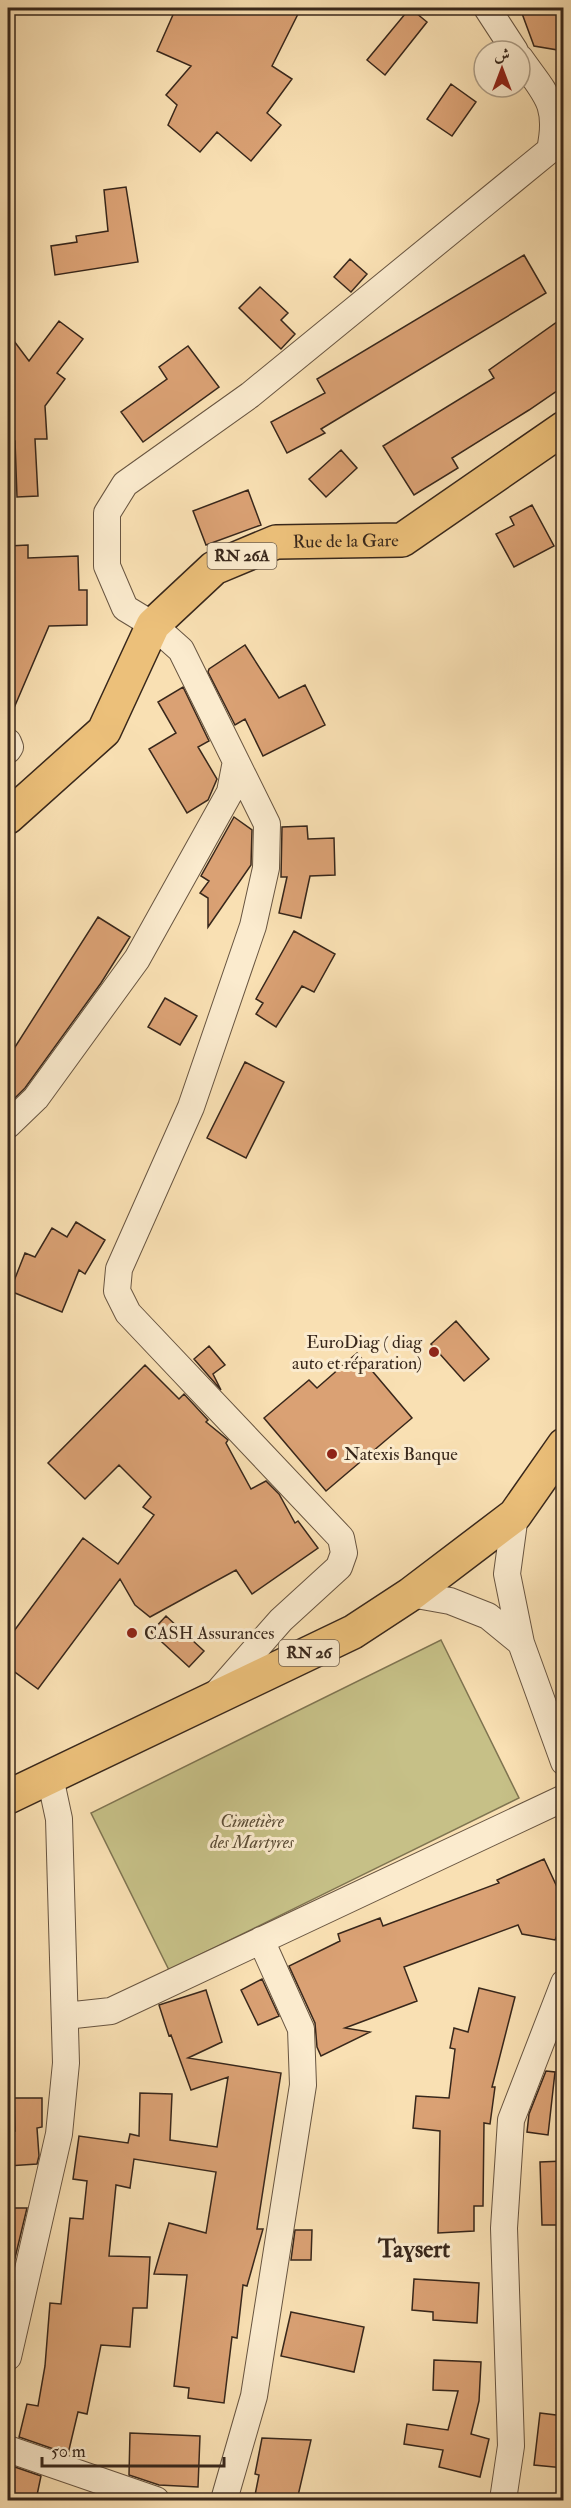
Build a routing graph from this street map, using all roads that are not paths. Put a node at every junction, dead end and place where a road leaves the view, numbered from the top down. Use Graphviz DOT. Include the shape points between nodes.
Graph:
graph roads {
  1 [pos="487,8"];
  2 [pos="507,39"];
  3 [pos="532,75"];
  4 [pos="564,428"];
  5 [pos="153,625"];
  6 [pos="8,742"];
  7 [pos="8,750"];
  8 [pos="236,761"];
  9 [pos="8,818"];
  10 [pos="8,1125"];
  11 [pos="564,1445"];
  12 [pos="515,1515"];
  13 [pos="411,1594"];
  14 [pos="521,1643"];
  15 [pos="210,1701"];
  16 [pos="564,1762"];
  17 [pos="50,1777"];
  18 [pos="8,1797"];
  19 [pos="564,1798"];
  20 [pos="261,1940"];
  21 [pos="564,1983"];
  22 [pos="64,2016"];
  23 [pos="8,2357"];
  24 [pos="8,2449"];
  25 [pos="156,2500"];
  26 [pos="224,2500"];
  27 [pos="503,2500"];
  1 -- 2 [label="street"];
  3 -- 5 [label="street" via="552,103 554,132 550,150 250,395 125,484 107,513 107,566 125,608"];
  4 -- 5 [label="main road, Rue de la Gare / RN 26A" via="402,540 276,542 214,568"];
  5 -- 8 [label="street" via="181,650"];
  5 -- 9 [label="main road, Rue de la Gare / RN 26A" via="104,731"];
  6 -- 7 [label="street"];
  8 -- 10 [label="street" via="230,792 136,959 36,1098"];
  8 -- 15 [label="street" via="267,824 266,867 253,926 191,1107 119,1269 117,1291 128,1313 341,1538 344,1553 339,1567 281,1620"];
  11 -- 12 [label="main road, RN 26"];
  12 -- 13 [label="main road, RN 26"];
  12 -- 14 [label="street" via="507,1574"];
  13 -- 14 [label="street" via="450,1601 488,1616"];
  13 -- 15 [label="main road, RN 26" via="352,1632"];
  14 -- 16 [label="street"];
  15 -- 17 [label="main road, RN 26"];
  17 -- 18 [label="main road, RN 26"];
  17 -- 22 [label="street" via="59,1819"];
  19 -- 20 [label="street"];
  20 -- 22 [label="street" via="111,2011"];
  20 -- 26 [label="street" via="301,2029 303,2085 254,2396"];
  21 -- 27 [label="street" via="511,2120 504,2228 511,2446"];
  22 -- 23 [label="street" via="66,2063 59,2134"];
  24 -- 25 [label="street"];
}
